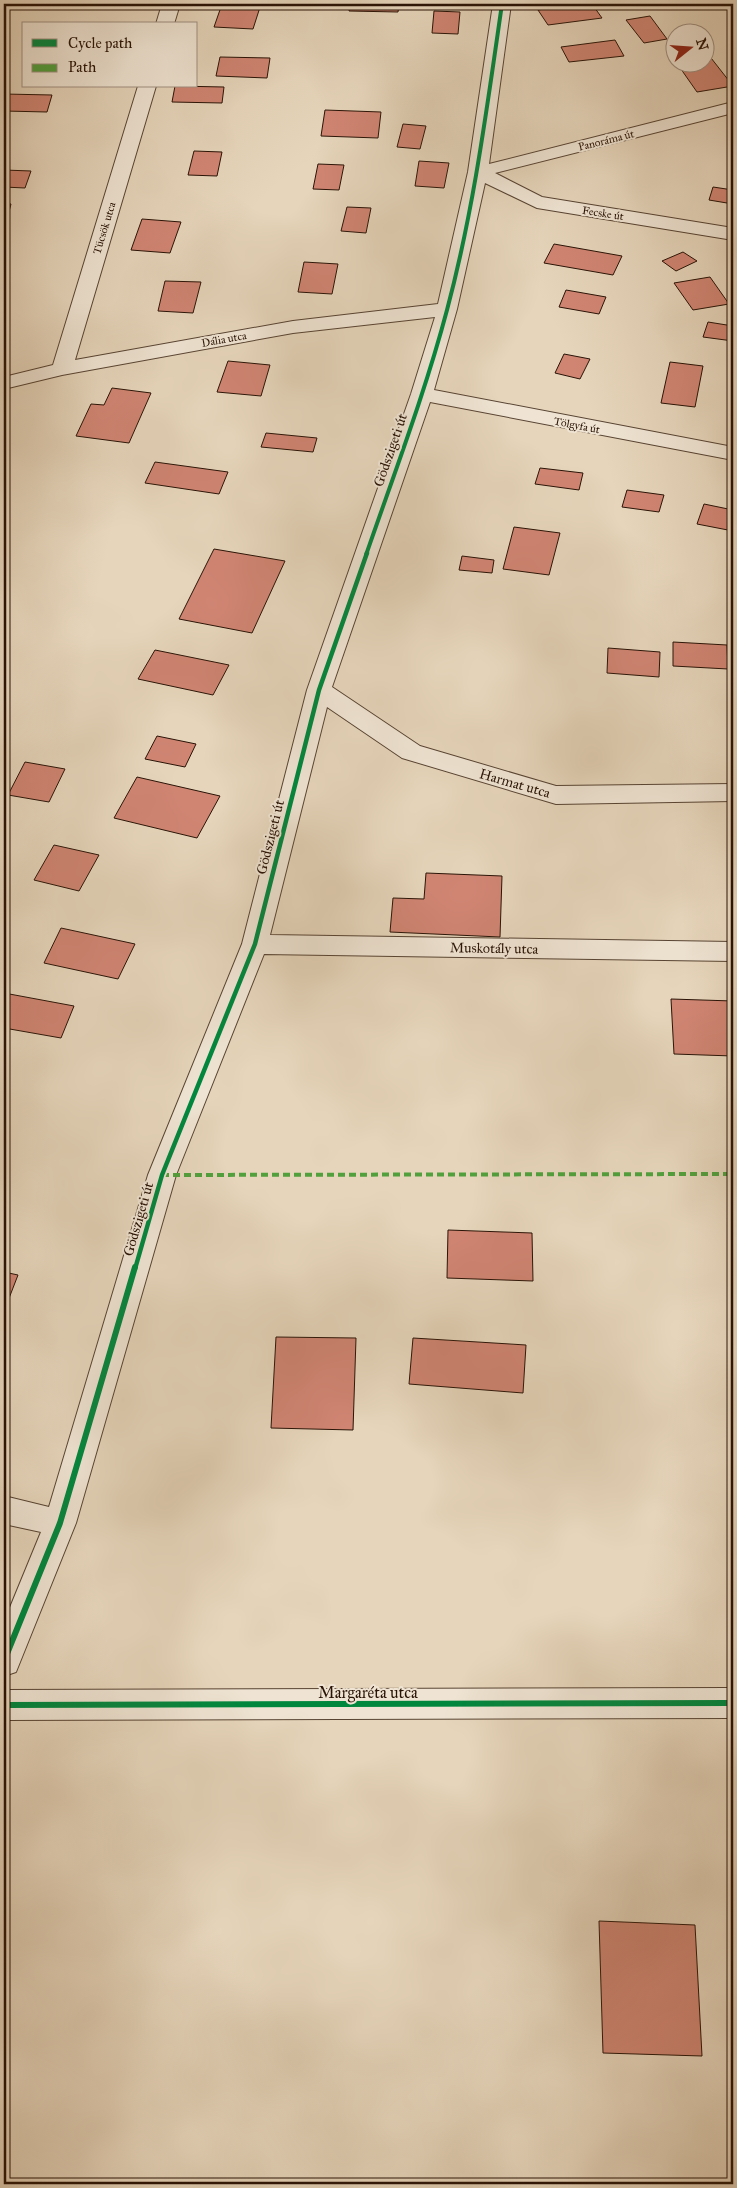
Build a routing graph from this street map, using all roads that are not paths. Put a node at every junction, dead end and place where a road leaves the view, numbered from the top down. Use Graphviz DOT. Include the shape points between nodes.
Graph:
graph roads {
  1 [pos="172,4"];
  2 [pos="502,4"];
  3 [pos="167,22"];
  4 [pos="146,88"];
  5 [pos="733,107"];
  6 [pos="478,172"];
  7 [pos="733,234"];
  8 [pos="447,309"];
  9 [pos="62,369"];
  10 [pos="4,383"];
  11 [pos="422,394"];
  12 [pos="733,454"];
  13 [pos="319,690"];
  14 [pos="733,793"];
  15 [pos="255,944"];
  16 [pos="733,952"];
  17 [pos="4,1510"];
  18 [pos="60,1523"];
  19 [pos="4,1661"];
  20 [pos="733,1703"];
  21 [pos="4,1705"];
  1 -- 3 [label="street"];
  2 -- 6 [label="street, Gödszigeti út"];
  4 -- 9 [label="street, Tücsök utca"];
  5 -- 6 [label="street, Panoráma út"];
  6 -- 7 [label="street, Fecske út" via="537,202"];
  6 -- 8 [label="street, Gödszigeti út"];
  8 -- 9 [label="street, Dália utca" via="293,327"];
  8 -- 11 [label="street, Gödszigeti út"];
  9 -- 10 [label="street, Dália utca"];
  11 -- 12 [label="street, Tölgyfa út"];
  11 -- 13 [label="street, Gödszigeti út"];
  13 -- 14 [label="street, Harmat utca" via="410,752 556,795"];
  13 -- 15 [label="street, Gödszigeti út"];
  15 -- 16 [label="street, Muskotály utca"];
  15 -- 18 [label="street, Gödszigeti út" via="162,1175"];
  17 -- 18 [label="street"];
  18 -- 19 [label="street, Gödszigeti út"];
  20 -- 21 [label="street, Margaréta utca"];
}
